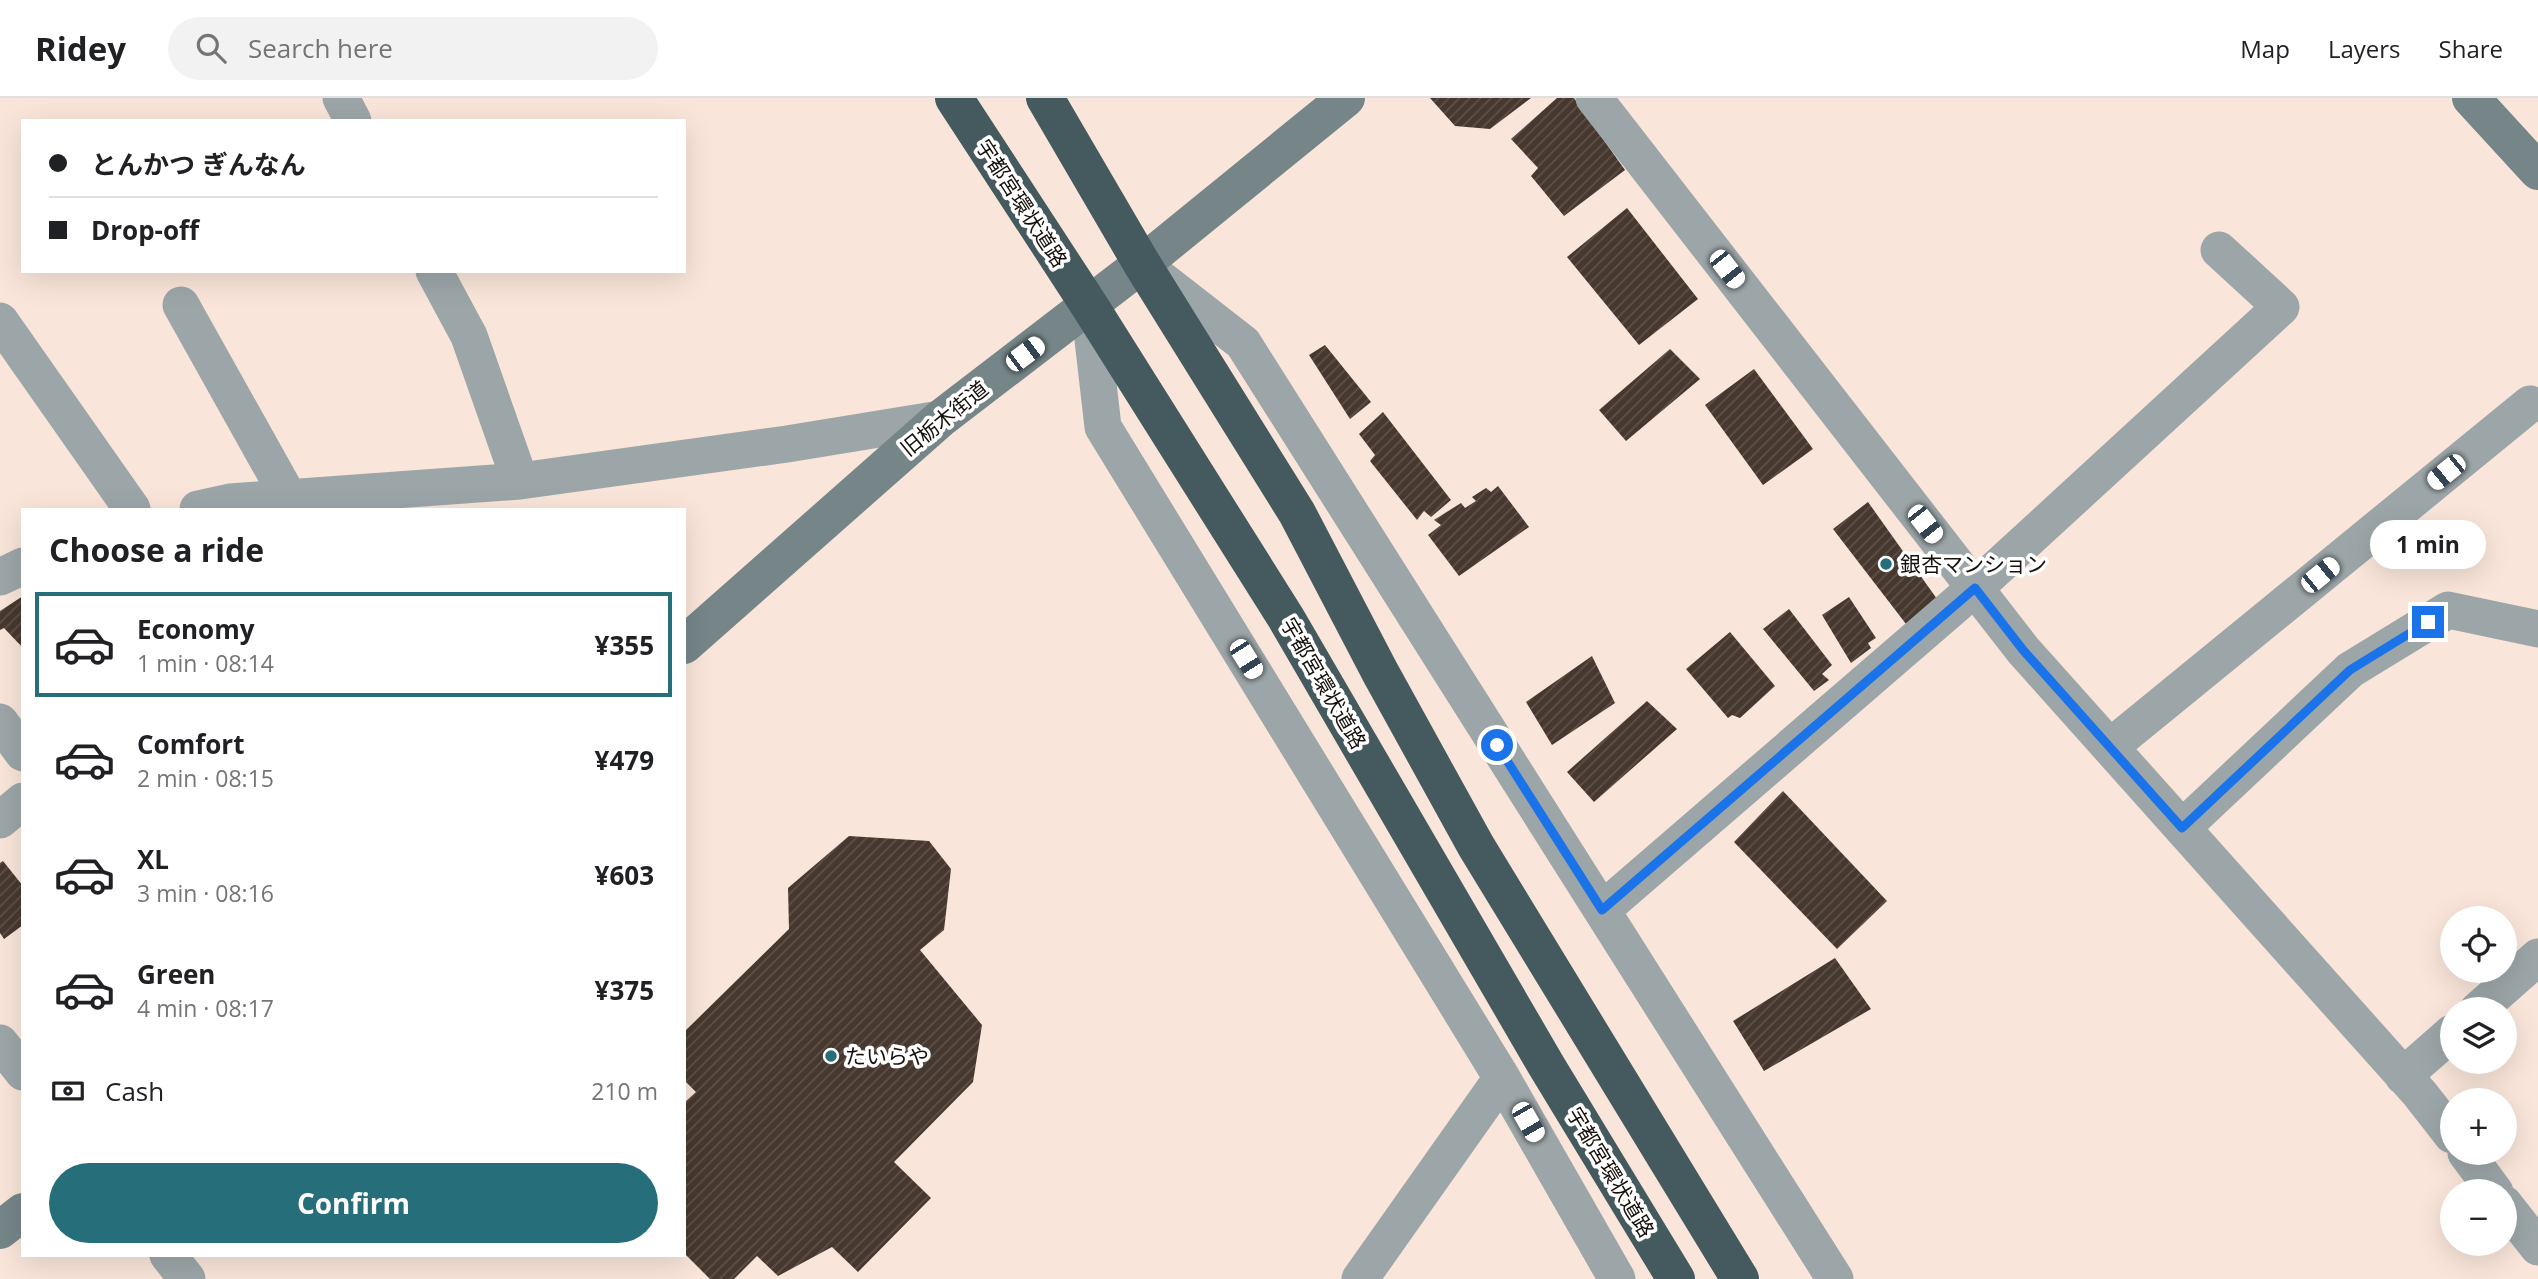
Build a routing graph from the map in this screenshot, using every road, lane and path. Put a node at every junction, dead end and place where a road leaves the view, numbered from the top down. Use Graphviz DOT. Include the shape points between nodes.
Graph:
graph roads {
  1 [pos="341,98"];
  2 [pos="954,98"];
  3 [pos="1045,98"];
  4 [pos="1346,98"];
  5 [pos="1594,98"];
  6 [pos="2471,98"];
  7 [pos="352,119"];
  8 [pos="2538,172"];
  9 [pos="2219,250"];
  10 [pos="1142,264"];
  11 [pos="435,273"];
  12 [pos="181,305"];
  13 [pos="1089,305"];
  14 [pos="0,321"];
  15 [pos="2530,404"];
  16 [pos="940,419"];
  17 [pos="520,481"];
  18 [pos="289,498"];
  19 [pos="131,508"];
  20 [pos="203,508"];
  21 [pos="21,567"];
  22 [pos="0,577"];
  23 [pos="1975,588"];
  24 [pos="2538,629"];
  25 [pos="686,643"];
  26 [pos="0,722"];
  27 [pos="2110,747"];
  28 [pos="21,750"];
  29 [pos="21,803"];
  30 [pos="0,820"];
  31 [pos="2182,828"];
  32 [pos="1602,910"];
  33 [pos="2538,957"];
  34 [pos="2493,997"];
  35 [pos="0,1043"];
  36 [pos="2440,1044"];
  37 [pos="21,1069"];
  38 [pos="2403,1076"];
  39 [pos="1502,1078"];
  40 [pos="2440,1121"];
  41 [pos="21,1214"];
  42 [pos="2517,1221"];
  43 [pos="0,1230"];
  44 [pos="2538,1248"];
  45 [pos="170,1257"];
  46 [pos="187,1279"];
  47 [pos="1360,1279"];
  48 [pos="1617,1279"];
  49 [pos="1676,1279"];
  50 [pos="1740,1279"];
  51 [pos="1835,1279"];
  1 -- 7 [label="street"];
  2 -- 13 [label="highway, 宇都宮環状道路"];
  3 -- 10 [label="highway"];
  4 -- 10 [label="street, 旧栃木街道"];
  5 -- 23 [label="street"];
  6 -- 8 [label="street"];
  9 -- 23 [label="street" via="2281,307"];
  10 -- 13 [label="street, 旧栃木街道"];
  10 -- 32 [label="street" via="1243,343"];
  10 -- 50 [label="highway" via="1297,513 1476,846"];
  11 -- 17 [label="street" via="469,336"];
  12 -- 18 [label="street"];
  13 -- 16 [label="street, 旧栃木街道"];
  13 -- 39 [label="street" via="1103,427"];
  13 -- 49 [label="highway, 宇都宮環状道路" via="1286,618"];
  14 -- 19 [label="street"];
  15 -- 27 [label="street"];
  16 -- 17 [label="street"];
  16 -- 25 [label="street, 旧栃木街道"];
  17 -- 18 [label="street"];
  18 -- 20 [label="street"];
  21 -- 22 [label="street"];
  23 -- 27 [label="street" via="2023,650"];
  23 -- 32 [label="street"];
  24 -- 31 [label="street" via="2448,610 2350,670"];
  26 -- 28 [label="street"];
  27 -- 31 [label="street"];
  29 -- 30 [label="street"];
  31 -- 38 [label="street"];
  32 -- 51 [label="street"];
  33 -- 34 [label="street"];
  35 -- 37 [label="street"];
  36 -- 38 [label="street"];
  38 -- 40 [label="street"];
  39 -- 47 [label="street"];
  39 -- 48 [label="street"];
  41 -- 43 [label="street"];
  42 -- 44 [label="street"];
  45 -- 46 [label="street"];
}
